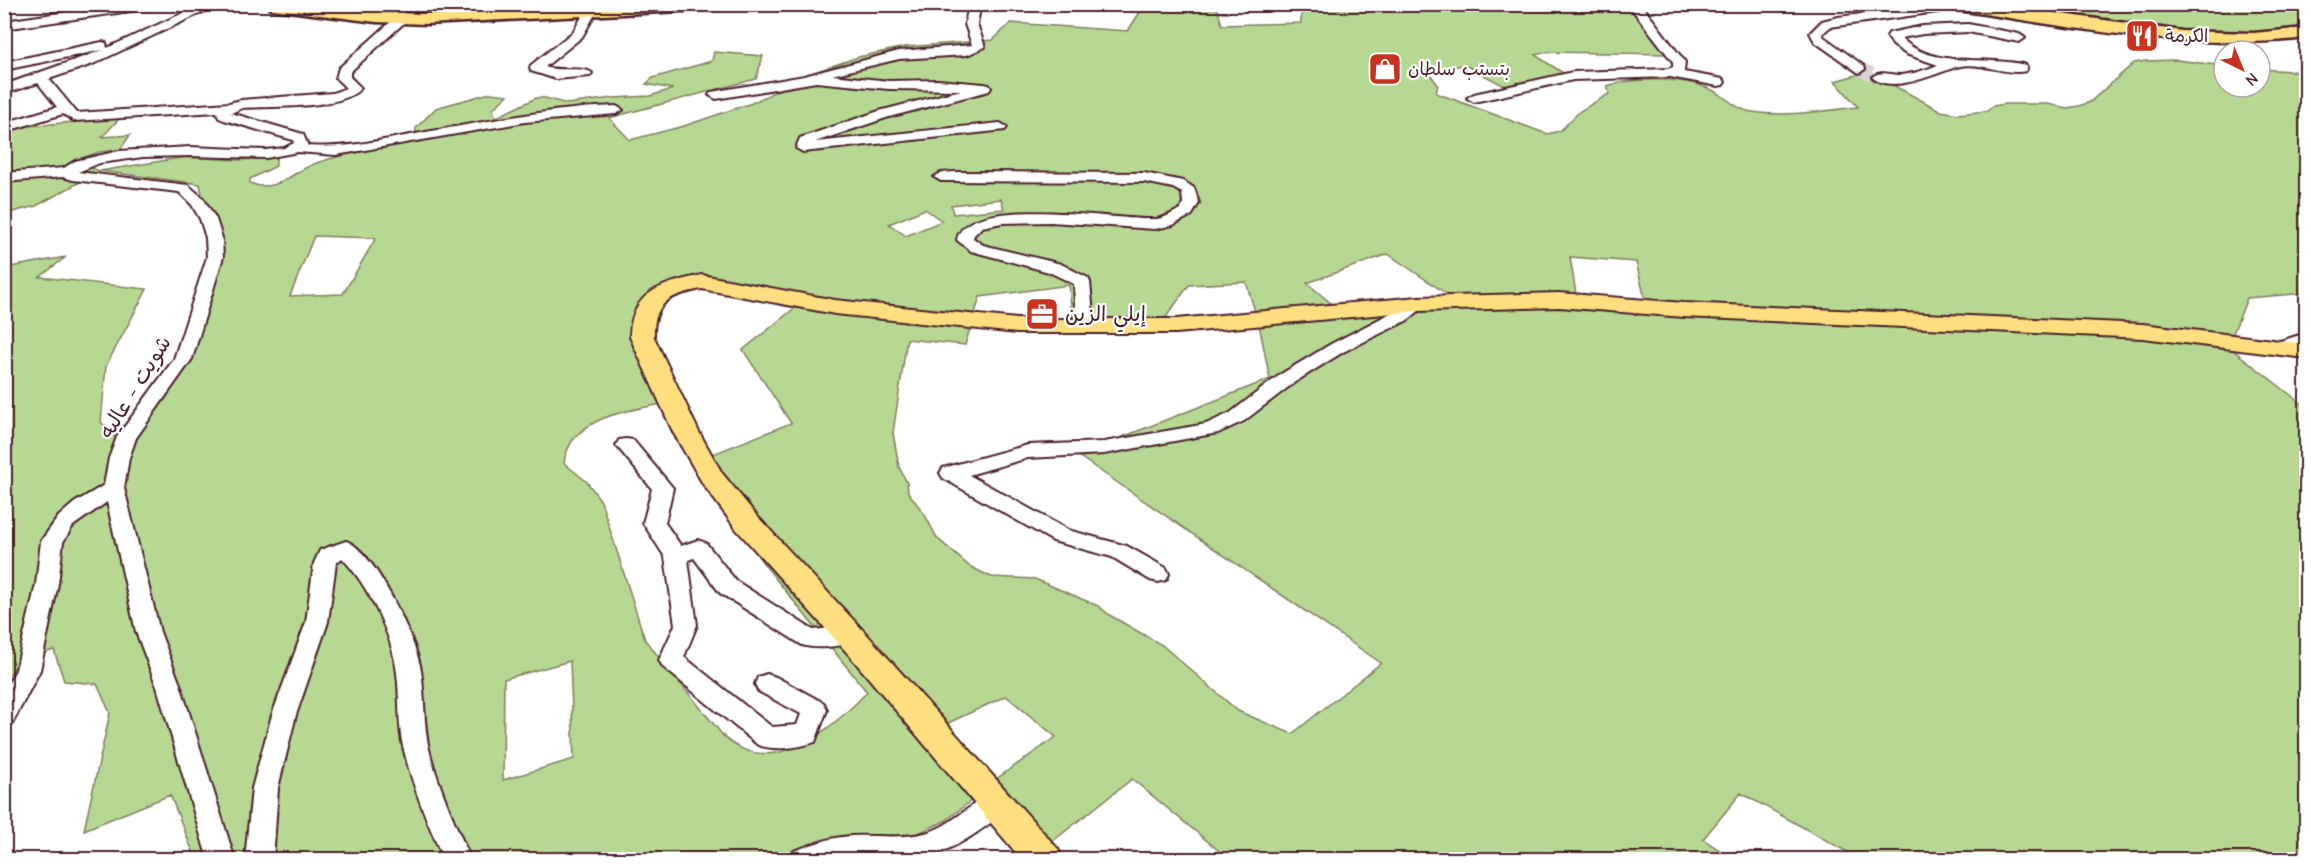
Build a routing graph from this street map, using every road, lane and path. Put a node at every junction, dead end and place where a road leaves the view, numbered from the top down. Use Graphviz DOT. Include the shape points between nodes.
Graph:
graph roads {
  1 [pos="152,4"];
  2 [pos="214,4"];
  3 [pos="272,4"];
  4 [pos="299,4"];
  5 [pos="456,4"];
  6 [pos="642,4"];
  7 [pos="721,4"];
  8 [pos="975,4"];
  9 [pos="1634,4"];
  10 [pos="1951,4"];
  11 [pos="1978,4"];
  12 [pos="1959,5"];
  13 [pos="2022,7"];
  14 [pos="363,8"];
  15 [pos="620,8"];
  16 [pos="591,11"];
  17 [pos="473,13"];
  18 [pos="401,17"];
  19 [pos="4,25"];
  20 [pos="2307,31"];
  21 [pos="2019,38"];
  22 [pos="137,40"];
  23 [pos="1948,64"];
  24 [pos="4,66"];
  25 [pos="2021,68"];
  26 [pos="1859,69"];
  27 [pos="585,73"];
  28 [pos="1670,73"];
  29 [pos="1879,77"];
  30 [pos="41,78"];
  31 [pos="814,78"];
  32 [pos="1718,81"];
  33 [pos="4,90"];
  34 [pos="716,95"];
  35 [pos="1474,98"];
  36 [pos="230,107"];
  37 [pos="616,110"];
  38 [pos="69,113"];
  39 [pos="11,126"];
  40 [pos="1000,127"];
  41 [pos="298,148"];
  42 [pos="68,172"];
  43 [pos="941,177"];
  44 [pos="4,178"];
  45 [pos="1419,304"];
  46 [pos="1085,326"];
  47 [pos="2307,338"];
  48 [pos="2280,347"];
  49 [pos="2307,351"];
  50 [pos="626,445"];
  51 [pos="114,488"];
  52 [pos="676,556"];
  53 [pos="1158,574"];
  54 [pos="849,635"];
  55 [pos="767,684"];
  56 [pos="4,715"];
  57 [pos="997,803"];
  58 [pos="222,860"];
  59 [pos="259,860"];
  60 [pos="458,860"];
  61 [pos="804,860"];
  62 [pos="1045,860"];
  1 -- 19 [label="street"];
  2 -- 22 [label="street"];
  3 -- 18 [label="highway"];
  4 -- 14 [label="highway"];
  5 -- 17 [label="highway"];
  6 -- 15 [label="highway"];
  7 -- 15 [label="highway"];
  8 -- 31 [label="street" via="971,24 979,47 899,55 810,77"];
  9 -- 28 [label="street" via="1679,62 1679,69"];
  10 -- 12 [label="highway"];
  11 -- 13 [label="highway"];
  12 -- 20 [label="highway" via="2182,36 2254,38"];
  12 -- 26 [label="street" via="1838,21 1818,29 1820,39"];
  13 -- 20 [label="highway" via="2179,32"];
  14 -- 18 [label="highway"];
  15 -- 16 [label="highway"];
  15 -- 17 [label="highway"];
  16 -- 18 [label="highway"];
  16 -- 27 [label="street" via="578,34 536,68 556,75"];
  17 -- 18 [label="highway"];
  18 -- 36 [label="street" via="344,71 343,78 354,88 352,92"];
  21 -- 23 [label="street" via="1968,28 1893,36 1911,52"];
  22 -- 24 [label="street"];
  22 -- 30 [label="street"];
  23 -- 25 [label="street" via="1972,62"];
  23 -- 29 [label="street" via="1920,76"];
  28 -- 32 [label="street"];
  28 -- 35 [label="street" via="1572,76"];
  30 -- 33 [label="street"];
  30 -- 38 [label="street"];
  31 -- 34 [label="street"];
  31 -- 40 [label="street" via="984,88 851,125 805,141 803,148"];
  36 -- 38 [label="street"];
  36 -- 41 [label="street" via="224,115 298,137 302,144"];
  37 -- 41 [label="street" via="559,114 355,148 312,152"];
  38 -- 39 [label="street"];
  41 -- 42 [label="street" via="265,154 115,155 83,162"];
  42 -- 44 [label="street"];
  42 -- 51 [label="street, شويت - عاليه" via="73,176 183,188 196,199 217,243 186,351 127,437"];
  43 -- 46 [label="street" via="1106,176 1151,179 1184,186 1189,191 1191,203 1187,212 1167,222 1002,218 977,224 966,233 965,240 977,248 1055,268 1082,282"];
  45 -- 46 [label="main road" via="1176,326"];
  45 -- 48 [label="main road" via="1559,300 1684,310 2143,331"];
  45 -- 53 [label="street" via="1337,348 1288,378 1237,417 1211,429 1104,448 1028,452 950,473 1061,536 1119,551"];
  46 -- 54 [label="main road" via="1017,326 860,310 702,282 674,288 648,305 642,337 712,478 747,523"];
  47 -- 48 [label="street"];
  48 -- 49 [label="main road"];
  50 -- 52 [label="street" via="663,488 654,523"];
  51 -- 56 [label="street" via="81,508 52,541 28,670"];
  51 -- 58 [label="street, شويت - عاليه" via="148,632"];
  52 -- 54 [label="street" via="698,548 728,587 810,639"];
  52 -- 55 [label="street" via="686,625 671,660 766,738 806,735 815,710"];
  54 -- 57 [label="main road"];
  57 -- 61 [label="street" via="949,835 926,845 831,849"];
  57 -- 62 [label="main road"];
  59 -- 60 [label="street" via="265,788 284,715 317,622 325,564 328,555 346,549 370,581 402,643 408,664 414,738 426,783"];
}
